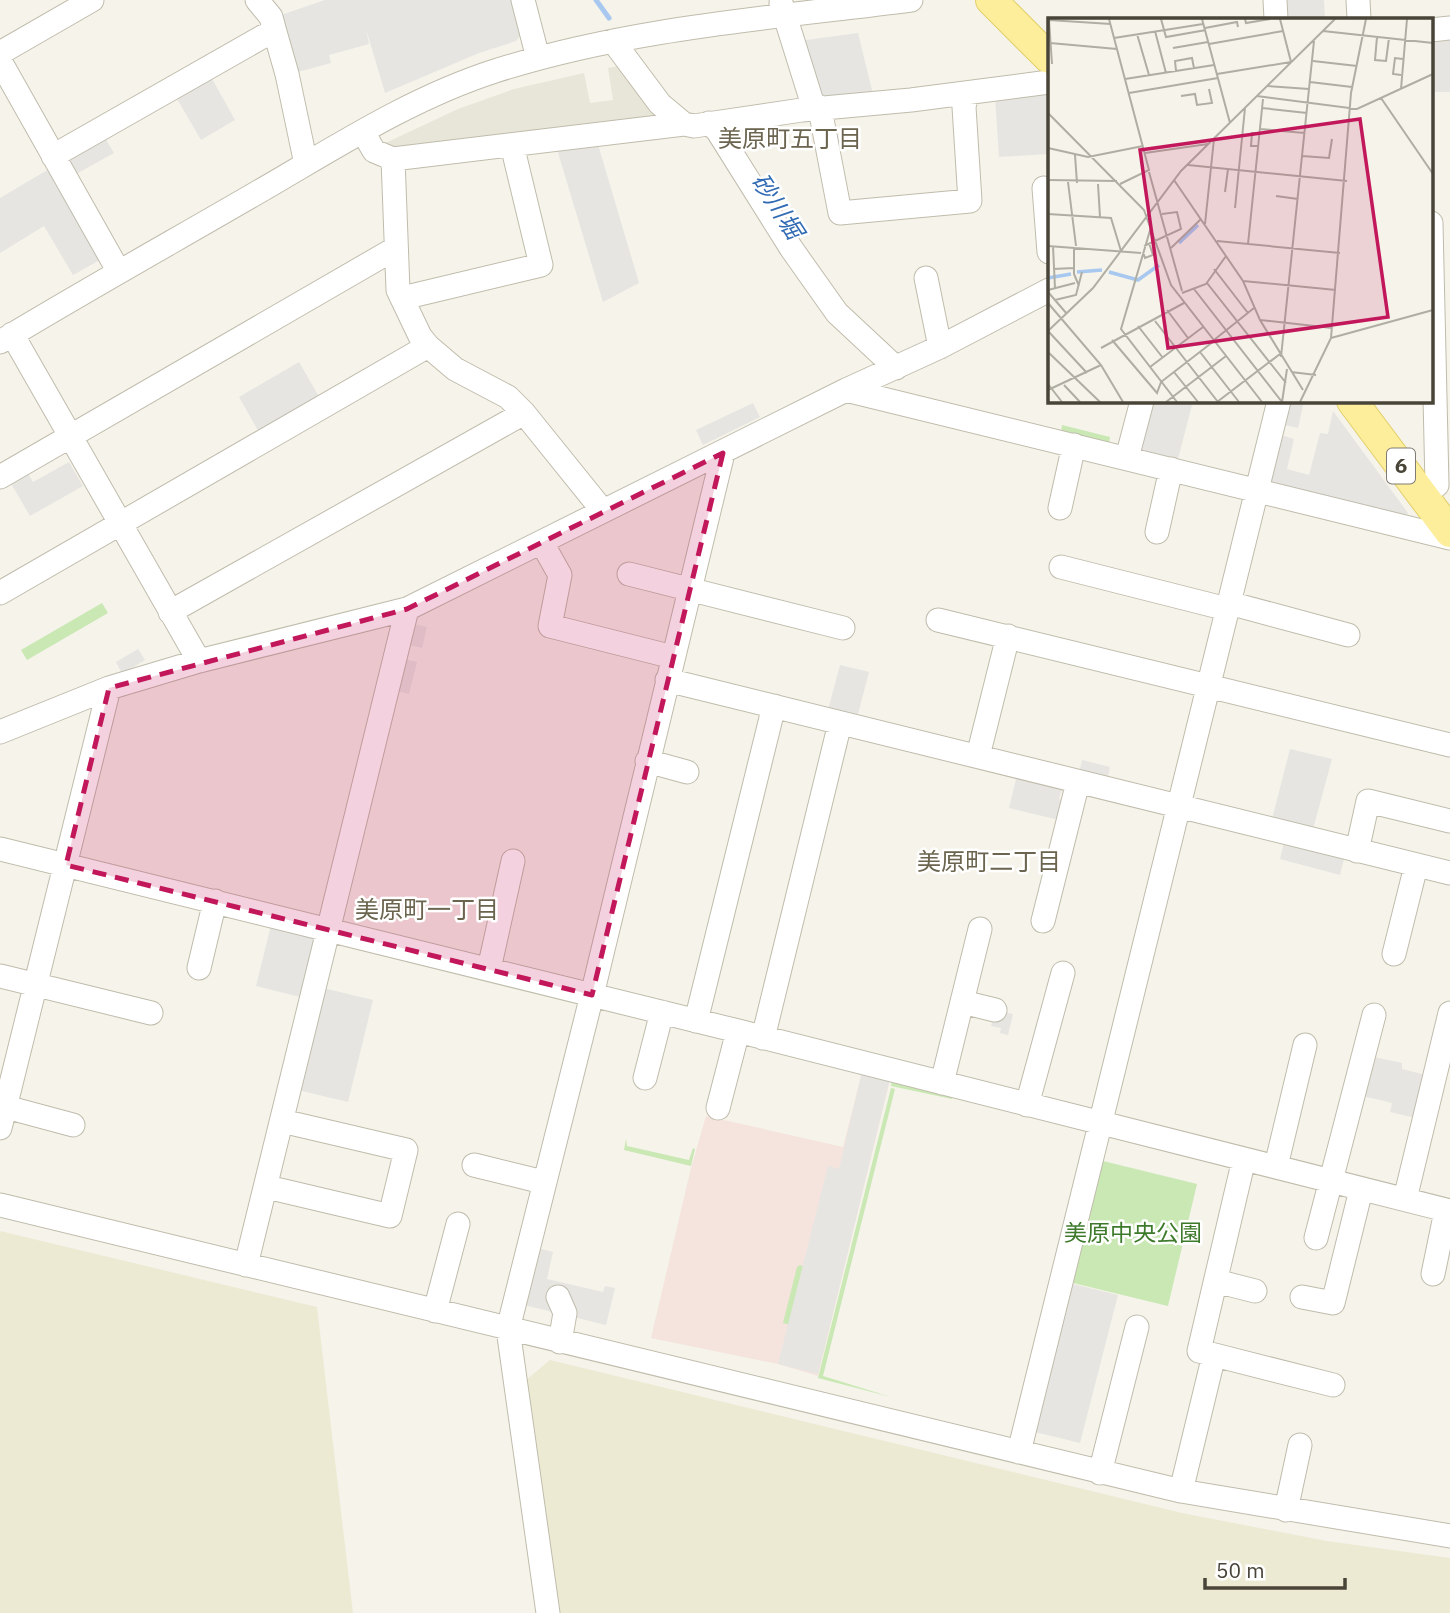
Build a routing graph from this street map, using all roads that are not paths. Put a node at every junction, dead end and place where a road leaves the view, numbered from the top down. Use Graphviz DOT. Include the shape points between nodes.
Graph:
graph roads {
  1 [pos="92,0"];
  2 [pos="257,0"];
  3 [pos="523,0"];
  4 [pos="911,0"];
  5 [pos="991,0"];
  6 [pos="1275,0"];
  7 [pos="1358,0"];
  8 [pos="886,1"];
  9 [pos="782,8"];
  10 [pos="1276,18"];
  11 [pos="1360,18"];
  12 [pos="1450,28"];
  13 [pos="1432,30"];
  14 [pos="275,32"];
  15 [pos="613,41"];
  16 [pos="0,53"];
  17 [pos="1048,57"];
  18 [pos="538,58"];
  19 [pos="0,61"];
  20 [pos="1048,82"];
  21 [pos="967,93"];
  22 [pos="820,110"];
  23 [pos="696,124"];
  24 [pos="363,132"];
  25 [pos="512,145"];
  26 [pos="54,156"];
  27 [pos="393,159"];
  28 [pos="306,164"];
  29 [pos="1044,188"];
  30 [pos="1048,239"];
  31 [pos="396,248"];
  32 [pos="1432,267"];
  33 [pos="119,272"];
  34 [pos="926,278"];
  35 [pos="1048,291"];
  36 [pos="403,300"];
  37 [pos="4,338"];
  38 [pos="428,346"];
  39 [pos="940,346"];
  40 [pos="896,368"];
  41 [pos="846,390"];
  42 [pos="1142,402"];
  43 [pos="1279,402"];
  44 [pos="1353,402"];
  45 [pos="524,413"];
  46 [pos="69,437"];
  47 [pos="1074,445"];
  48 [pos="723,453"];
  49 [pos="1127,458"];
  50 [pos="1171,469"];
  51 [pos="0,477"];
  52 [pos="1257,492"];
  53 [pos="1423,496"];
  54 [pos="1059,508"];
  55 [pos="603,511"];
  56 [pos="120,524"];
  57 [pos="1157,532"];
  58 [pos="1450,532"];
  59 [pos="1450,538"];
  60 [pos="542,543"];
  61 [pos="1061,567"];
  62 [pos="629,573"];
  63 [pos="689,589"];
  64 [pos="0,593"];
  65 [pos="1228,606"];
  66 [pos="407,609"];
  67 [pos="170,612"];
  68 [pos="938,620"];
  69 [pos="843,628"];
  70 [pos="1348,635"];
  71 [pos="1008,636"];
  72 [pos="673,657"];
  73 [pos="200,662"];
  74 [pos="667,680"];
  75 [pos="1208,685"];
  76 [pos="109,688"];
  77 [pos="774,706"];
  78 [pos="840,723"];
  79 [pos="0,732"];
  80 [pos="1450,745"];
  81 [pos="978,756"];
  82 [pos="647,761"];
  83 [pos="687,772"];
  84 [pos="1078,782"];
  85 [pos="1178,807"];
  86 [pos="1450,821"];
  87 [pos="0,849"];
  88 [pos="1357,850"];
  89 [pos="513,860"];
  90 [pos="66,865"];
  91 [pos="1416,866"];
  92 [pos="1450,873"];
  93 [pos="215,901"];
  94 [pos="1043,921"];
  95 [pos="329,929"];
  96 [pos="980,929"];
  97 [pos="1394,954"];
  98 [pos="199,968"];
  99 [pos="489,969"];
  100 [pos="1063,973"];
  101 [pos="0,976"];
  102 [pos="37,986"];
  103 [pos="592,995"];
  104 [pos="962,1002"];
  105 [pos="995,1010"];
  106 [pos="662,1012"];
  107 [pos="151,1013"];
  108 [pos="1450,1013"];
  109 [pos="1374,1015"];
  110 [pos="696,1021"];
  111 [pos="738,1031"];
  112 [pos="763,1038"];
  113 [pos="1305,1045"];
  114 [pos="645,1078"];
  115 [pos="942,1083"];
  116 [pos="1441,1088"];
  117 [pos="1027,1105"];
  118 [pos="718,1108"];
  119 [pos="3,1118"];
  120 [pos="282,1121"];
  121 [pos="1100,1123"];
  122 [pos="73,1125"];
  123 [pos="1244,1159"];
  124 [pos="474,1165"];
  125 [pos="1276,1166"];
  126 [pos="1332,1181"];
  127 [pos="543,1182"];
  128 [pos="267,1187"];
  129 [pos="1360,1189"];
  130 [pos="1405,1199"];
  131 [pos="0,1205"];
  132 [pos="1448,1211"];
  133 [pos="458,1224"];
  134 [pos="1316,1238"];
  135 [pos="246,1265"];
  136 [pos="1433,1274"];
  137 [pos="1216,1281"];
  138 [pos="1255,1291"];
  139 [pos="558,1297"];
  140 [pos="1302,1297"];
  141 [pos="435,1311"];
  142 [pos="1137,1327"];
  143 [pos="508,1329"];
  144 [pos="560,1342"];
  145 [pos="1214,1354"];
  146 [pos="1333,1385"];
  147 [pos="1300,1445"];
  148 [pos="1019,1452"];
  149 [pos="1100,1473"];
  150 [pos="1181,1491"];
  151 [pos="1286,1510"];
  152 [pos="1450,1536"];
  153 [pos="548,1613"];
  1 -- 16 [label="street"];
  2 -- 14 [label="street"];
  3 -- 18 [label="street"];
  4 -- 8 [label="street"];
  5 -- 17 [label="main road"];
  6 -- 10 [label="street"];
  7 -- 11 [label="street"];
  8 -- 9 [label="street"];
  9 -- 15 [label="street"];
  9 -- 22 [label="street" via="812,103"];
  12 -- 13 [label="street"];
  14 -- 26 [label="street"];
  14 -- 28 [label="street"];
  15 -- 18 [label="street"];
  15 -- 23 [label="street" via="660,104"];
  18 -- 24 [label="street" via="447,89"];
  19 -- 26 [label="street"];
  20 -- 21 [label="street"];
  21 -- 22 [label="street"];
  21 -- 22 [label="street" via="970,201 840,213"];
  22 -- 23 [label="street"];
  23 -- 25 [label="street"];
  23 -- 40 [label="street" via="718,130 836,313"];
  24 -- 27 [label="street" via="374,151"];
  24 -- 28 [label="street"];
  25 -- 27 [label="street"];
  25 -- 36 [label="street" via="541,265"];
  26 -- 33 [label="street"];
  27 -- 31 [label="street"];
  28 -- 33 [label="street"];
  29 -- 30 [label="street"];
  31 -- 36 [label="street" via="398,290"];
  31 -- 46 [label="street"];
  32 -- 53 [label="street" via="1437,485"];
  33 -- 37 [label="street"];
  34 -- 39 [label="street"];
  35 -- 39 [label="street"];
  36 -- 38 [label="street"];
  37 -- 46 [label="street"];
  38 -- 45 [label="street" via="455,369 508,397"];
  38 -- 56 [label="street"];
  39 -- 40 [label="street"];
  40 -- 41 [label="street"];
  41 -- 47 [label="street"];
  41 -- 48 [label="street"];
  42 -- 49 [label="street"];
  43 -- 52 [label="street"];
  44 -- 53 [label="main road, 6"];
  45 -- 55 [label="street"];
  45 -- 67 [label="street"];
  46 -- 51 [label="street"];
  46 -- 56 [label="street"];
  47 -- 49 [label="street"];
  47 -- 54 [label="street"];
  48 -- 55 [label="street"];
  48 -- 63 [label="street"];
  49 -- 50 [label="street"];
  50 -- 52 [label="street"];
  50 -- 57 [label="street"];
  52 -- 59 [label="street"];
  52 -- 65 [label="street"];
  53 -- 58 [label="main road, 6"];
  55 -- 60 [label="street"];
  56 -- 64 [label="street"];
  56 -- 67 [label="street"];
  60 -- 66 [label="street"];
  60 -- 72 [label="street" via="561,575 550,626"];
  61 -- 65 [label="street"];
  62 -- 63 [label="street"];
  63 -- 69 [label="street"];
  63 -- 72 [label="street"];
  65 -- 70 [label="street"];
  65 -- 75 [label="street"];
  66 -- 73 [label="street"];
  66 -- 95 [label="street"];
  67 -- 73 [label="street"];
  68 -- 71 [label="street"];
  71 -- 75 [label="street"];
  71 -- 81 [label="street"];
  72 -- 74 [label="street"];
  73 -- 76 [label="street"];
  74 -- 77 [label="street"];
  74 -- 82 [label="street"];
  75 -- 80 [label="street"];
  75 -- 85 [label="street"];
  76 -- 79 [label="street"];
  76 -- 90 [label="street"];
  77 -- 78 [label="street"];
  77 -- 110 [label="street"];
  78 -- 81 [label="street"];
  78 -- 112 [label="street"];
  81 -- 84 [label="street"];
  82 -- 83 [label="street"];
  82 -- 103 [label="street"];
  84 -- 85 [label="street"];
  84 -- 94 [label="street"];
  85 -- 88 [label="street"];
  85 -- 121 [label="street"];
  86 -- 88 [label="street" via="1368,802"];
  87 -- 90 [label="street"];
  88 -- 91 [label="street"];
  89 -- 99 [label="street"];
  90 -- 93 [label="street"];
  90 -- 102 [label="street"];
  91 -- 92 [label="street"];
  91 -- 97 [label="street"];
  93 -- 95 [label="street"];
  93 -- 98 [label="street"];
  95 -- 99 [label="street"];
  95 -- 120 [label="street"];
  96 -- 104 [label="street"];
  99 -- 103 [label="street"];
  100 -- 117 [label="street"];
  101 -- 102 [label="street"];
  102 -- 107 [label="street"];
  102 -- 119 [label="street"];
  103 -- 106 [label="street"];
  103 -- 127 [label="street"];
  104 -- 105 [label="street"];
  104 -- 115 [label="street"];
  106 -- 110 [label="street"];
  106 -- 114 [label="street"];
  108 -- 116 [label="street"];
  109 -- 126 [label="street"];
  110 -- 111 [label="street"];
  111 -- 112 [label="street"];
  111 -- 118 [label="street"];
  112 -- 115 [label="street"];
  113 -- 125 [label="street"];
  115 -- 117 [label="street"];
  116 -- 130 [label="street"];
  117 -- 121 [label="street"];
  119 -- 122 [label="street"];
  120 -- 128 [label="street"];
  120 -- 128 [label="street" via="406,1150 390,1216"];
  121 -- 123 [label="street"];
  121 -- 148 [label="street"];
  123 -- 125 [label="street"];
  123 -- 137 [label="street"];
  124 -- 127 [label="street"];
  125 -- 126 [label="street"];
  126 -- 129 [label="street"];
  126 -- 134 [label="street"];
  127 -- 143 [label="street"];
  128 -- 135 [label="street"];
  129 -- 130 [label="street"];
  129 -- 140 [label="street" via="1333,1303"];
  130 -- 132 [label="street"];
  131 -- 135 [label="street"];
  132 -- 136 [label="street"];
  133 -- 141 [label="street"];
  135 -- 141 [label="street"];
  137 -- 138 [label="street"];
  137 -- 145 [label="street" via="1199,1351"];
  139 -- 144 [label="street" via="565,1313"];
  141 -- 143 [label="street"];
  142 -- 149 [label="street"];
  143 -- 144 [label="street"];
  143 -- 153 [label="street"];
  144 -- 148 [label="street"];
  145 -- 146 [label="street"];
  145 -- 150 [label="street"];
  147 -- 151 [label="street"];
  148 -- 149 [label="street"];
  149 -- 150 [label="street"];
  150 -- 151 [label="street"];
  151 -- 152 [label="street"];
}
